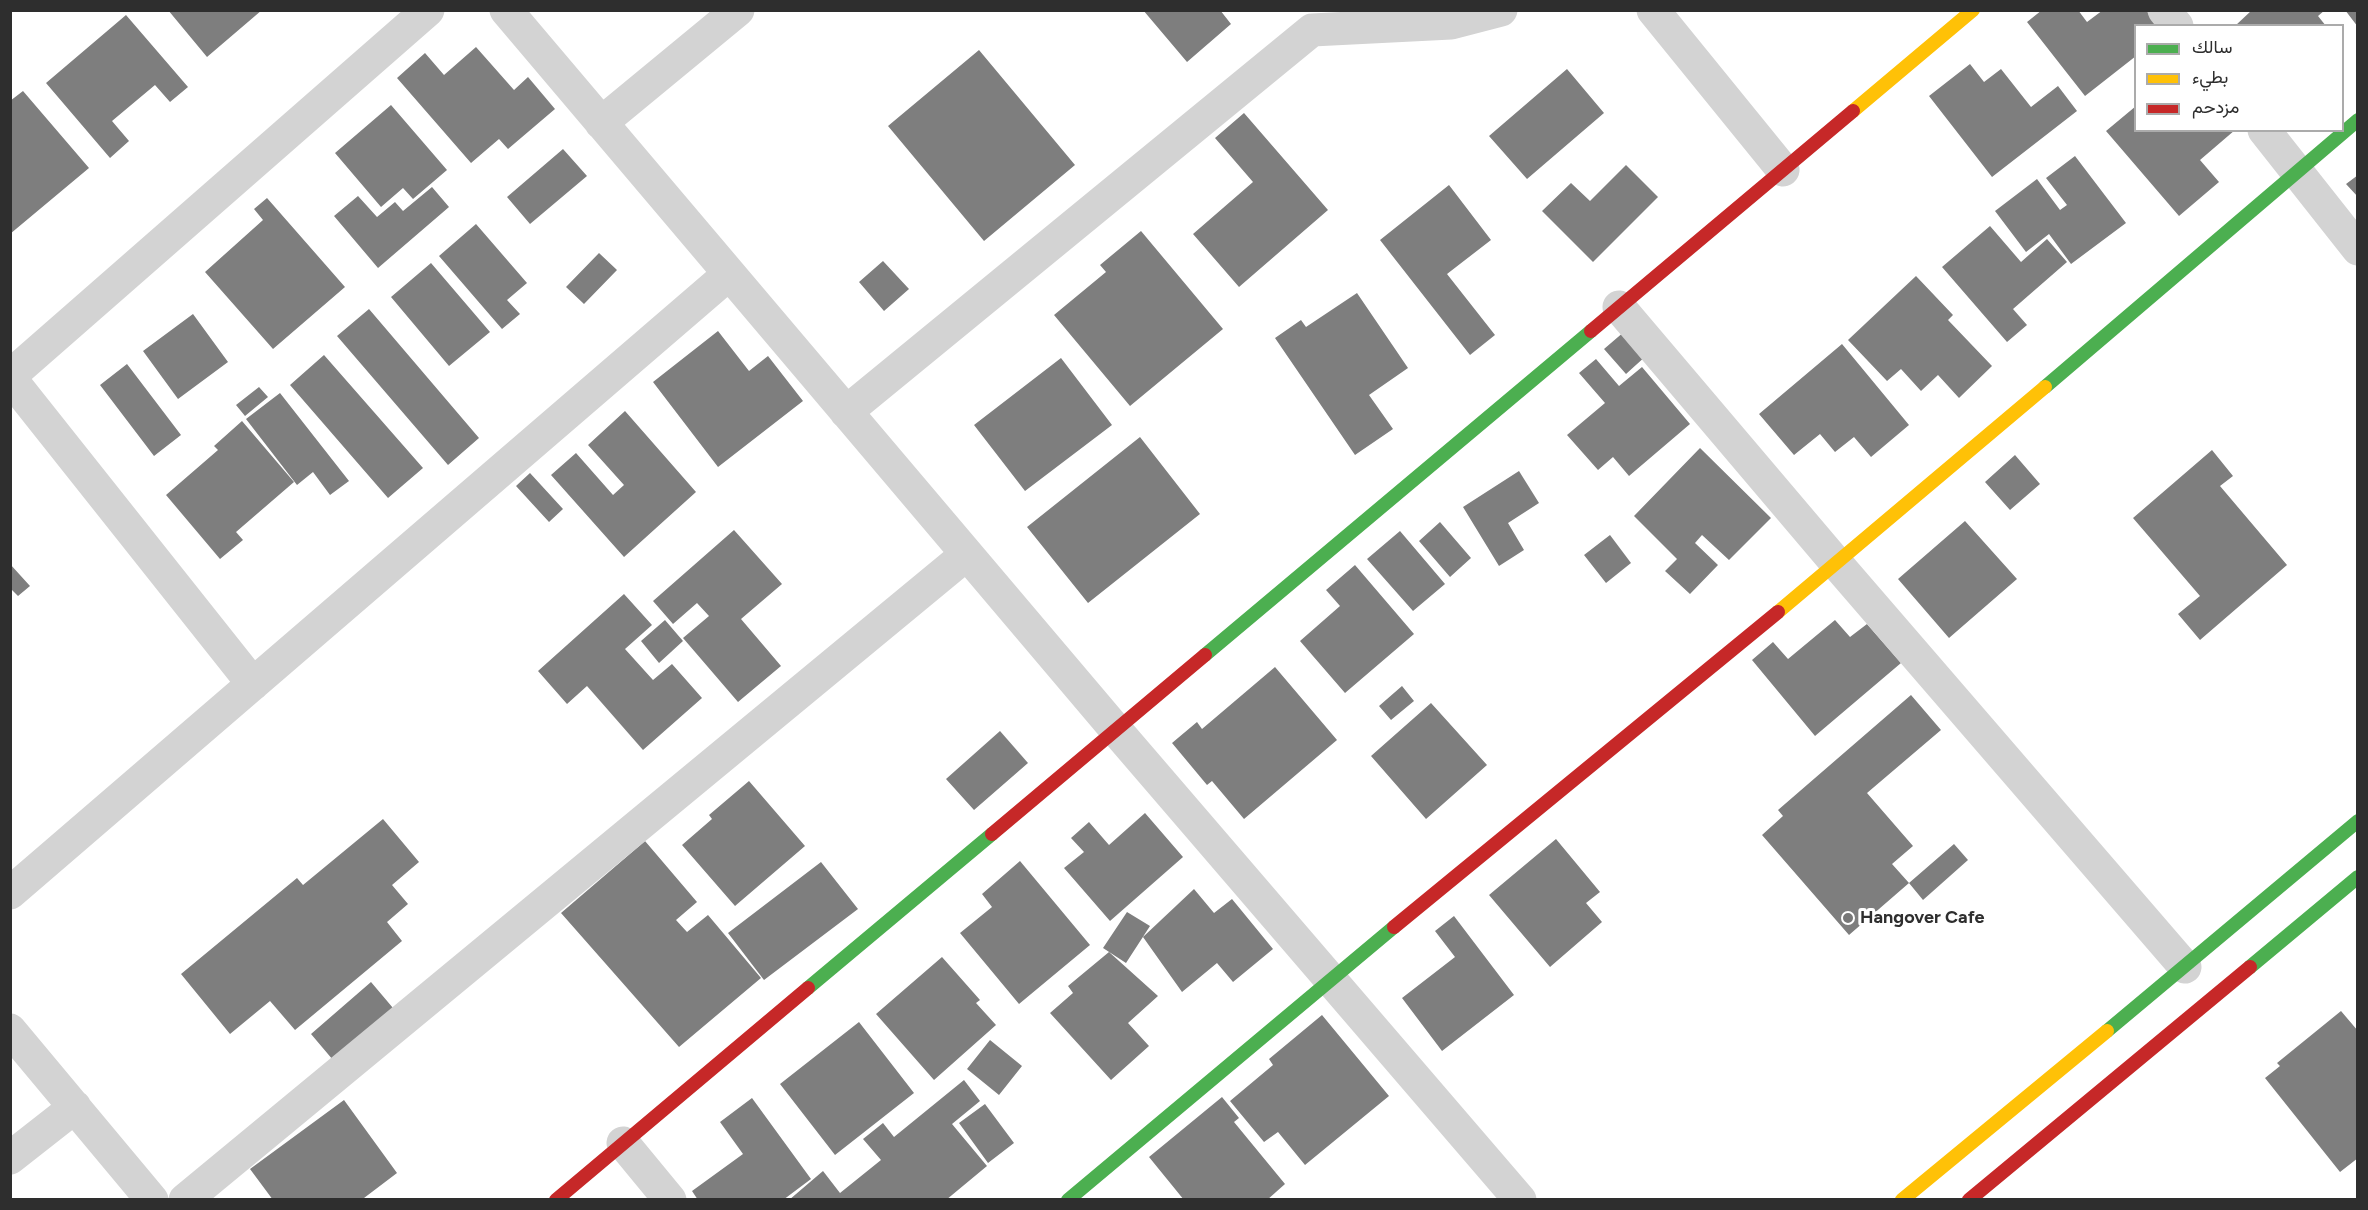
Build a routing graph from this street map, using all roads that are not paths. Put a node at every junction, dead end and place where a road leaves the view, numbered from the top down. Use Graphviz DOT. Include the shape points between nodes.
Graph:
graph roads {
  1 [pos="428,10"];
  2 [pos="506,10"];
  3 [pos="738,10"];
  4 [pos="1501,10"];
  5 [pos="1653,10"];
  6 [pos="1973,10"];
  7 [pos="2164,10"];
  8 [pos="1305,20"];
  9 [pos="2175,24"];
  10 [pos="2358,120"];
  11 [pos="602,123"];
  12 [pos="2266,132"];
  13 [pos="2344,132"];
  14 [pos="2344,132"];
  15 [pos="1783,170"];
  16 [pos="2298,171"];
  17 [pos="2358,249"];
  18 [pos="729,274"];
  19 [pos="1619,307"];
  20 [pos="10,377"];
  21 [pos="846,412"];
  22 [pos="967,554"];
  23 [pos="1837,564"];
  24 [pos="253,684"];
  25 [pos="1116,730"];
  26 [pos="2358,821"];
  27 [pos="2358,877"];
  28 [pos="10,893"];
  29 [pos="2185,967"];
  30 [pos="1330,979"];
  31 [pos="10,1030"];
  32 [pos="75,1107"];
  33 [pos="623,1143"];
  34 [pos="10,1158"];
  35 [pos="152,1200"];
  36 [pos="185,1200"];
  37 [pos="556,1200"];
  38 [pos="670,1200"];
  39 [pos="1068,1200"];
  40 [pos="1520,1200"];
  41 [pos="1902,1200"];
  42 [pos="1969,1200"];
  1 -- 20 [label="street"];
  2 -- 11 [label="street"];
  3 -- 11 [label="street"];
  4 -- 8 [label="street" via="1451,23"];
  5 -- 15 [label="street"];
  6 -- 15 [label="street"];
  7 -- 9 [label="street"];
  8 -- 21 [label="street"];
  10 -- 14 [label="street"];
  11 -- 18 [label="street"];
  12 -- 16 [label="street"];
  13 -- 16 [label="street"];
  15 -- 19 [label="street"];
  16 -- 17 [label="street"];
  16 -- 23 [label="street"];
  18 -- 21 [label="street"];
  18 -- 24 [label="street"];
  19 -- 23 [label="street"];
  19 -- 25 [label="street"];
  20 -- 24 [label="street"];
  21 -- 22 [label="street"];
  22 -- 25 [label="street"];
  22 -- 36 [label="street"];
  23 -- 29 [label="street"];
  23 -- 30 [label="street"];
  24 -- 28 [label="street"];
  25 -- 30 [label="street"];
  25 -- 33 [label="street"];
  26 -- 29 [label="street"];
  27 -- 42 [label="street"];
  29 -- 41 [label="street"];
  30 -- 39 [label="street"];
  30 -- 40 [label="street"];
  31 -- 32 [label="street"];
  32 -- 34 [label="street"];
  32 -- 35 [label="street"];
  33 -- 37 [label="street"];
  33 -- 38 [label="street"];
}
